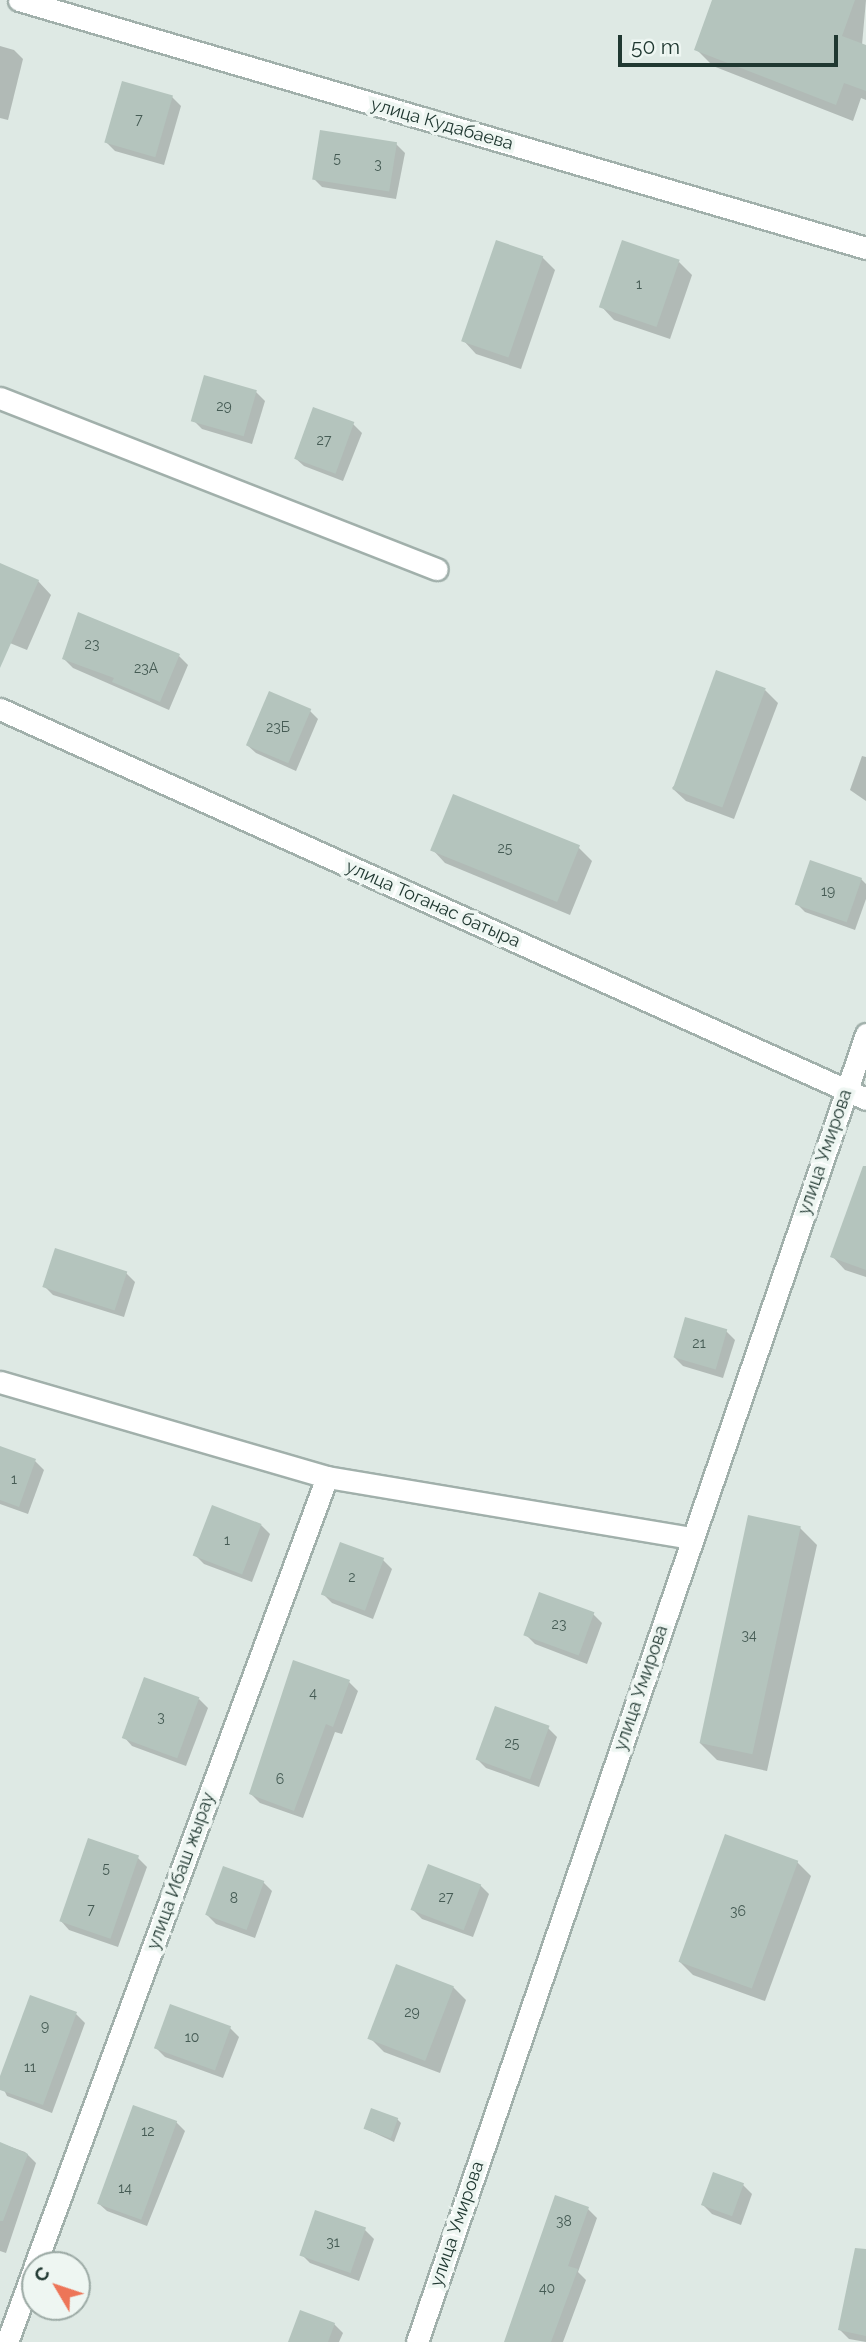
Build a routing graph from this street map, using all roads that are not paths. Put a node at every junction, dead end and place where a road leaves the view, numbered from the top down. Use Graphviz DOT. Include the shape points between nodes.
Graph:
graph roads {
  1 [pos="19,0"];
  2 [pos="866,248"];
  3 [pos="0,398"];
  4 [pos="437,569"];
  5 [pos="0,709"];
  6 [pos="866,1034"];
  7 [pos="846,1090"];
  8 [pos="866,1099"];
  9 [pos="0,1382"];
  10 [pos="327,1477"];
  11 [pos="692,1538"];
  12 [pos="40,2251"];
  13 [pos="21,2304"];
  14 [pos="7,2342"];
  15 [pos="417,2342"];
  1 -- 2 [label="street, улица Кудабаева"];
  3 -- 4 [label="street"];
  5 -- 7 [label="street, улица Тоганас батыра"];
  6 -- 7 [label="street, улица Умирова"];
  7 -- 8 [label="street, улица Тоганас батыра"];
  7 -- 11 [label="street, улица Умирова"];
  9 -- 10 [label="street"];
  10 -- 11 [label="street"];
  10 -- 12 [label="street, улица Ибаш жырау"];
  11 -- 15 [label="street, улица Умирова"];
  13 -- 14 [label="street, улица Ибаш жырау"];
}
